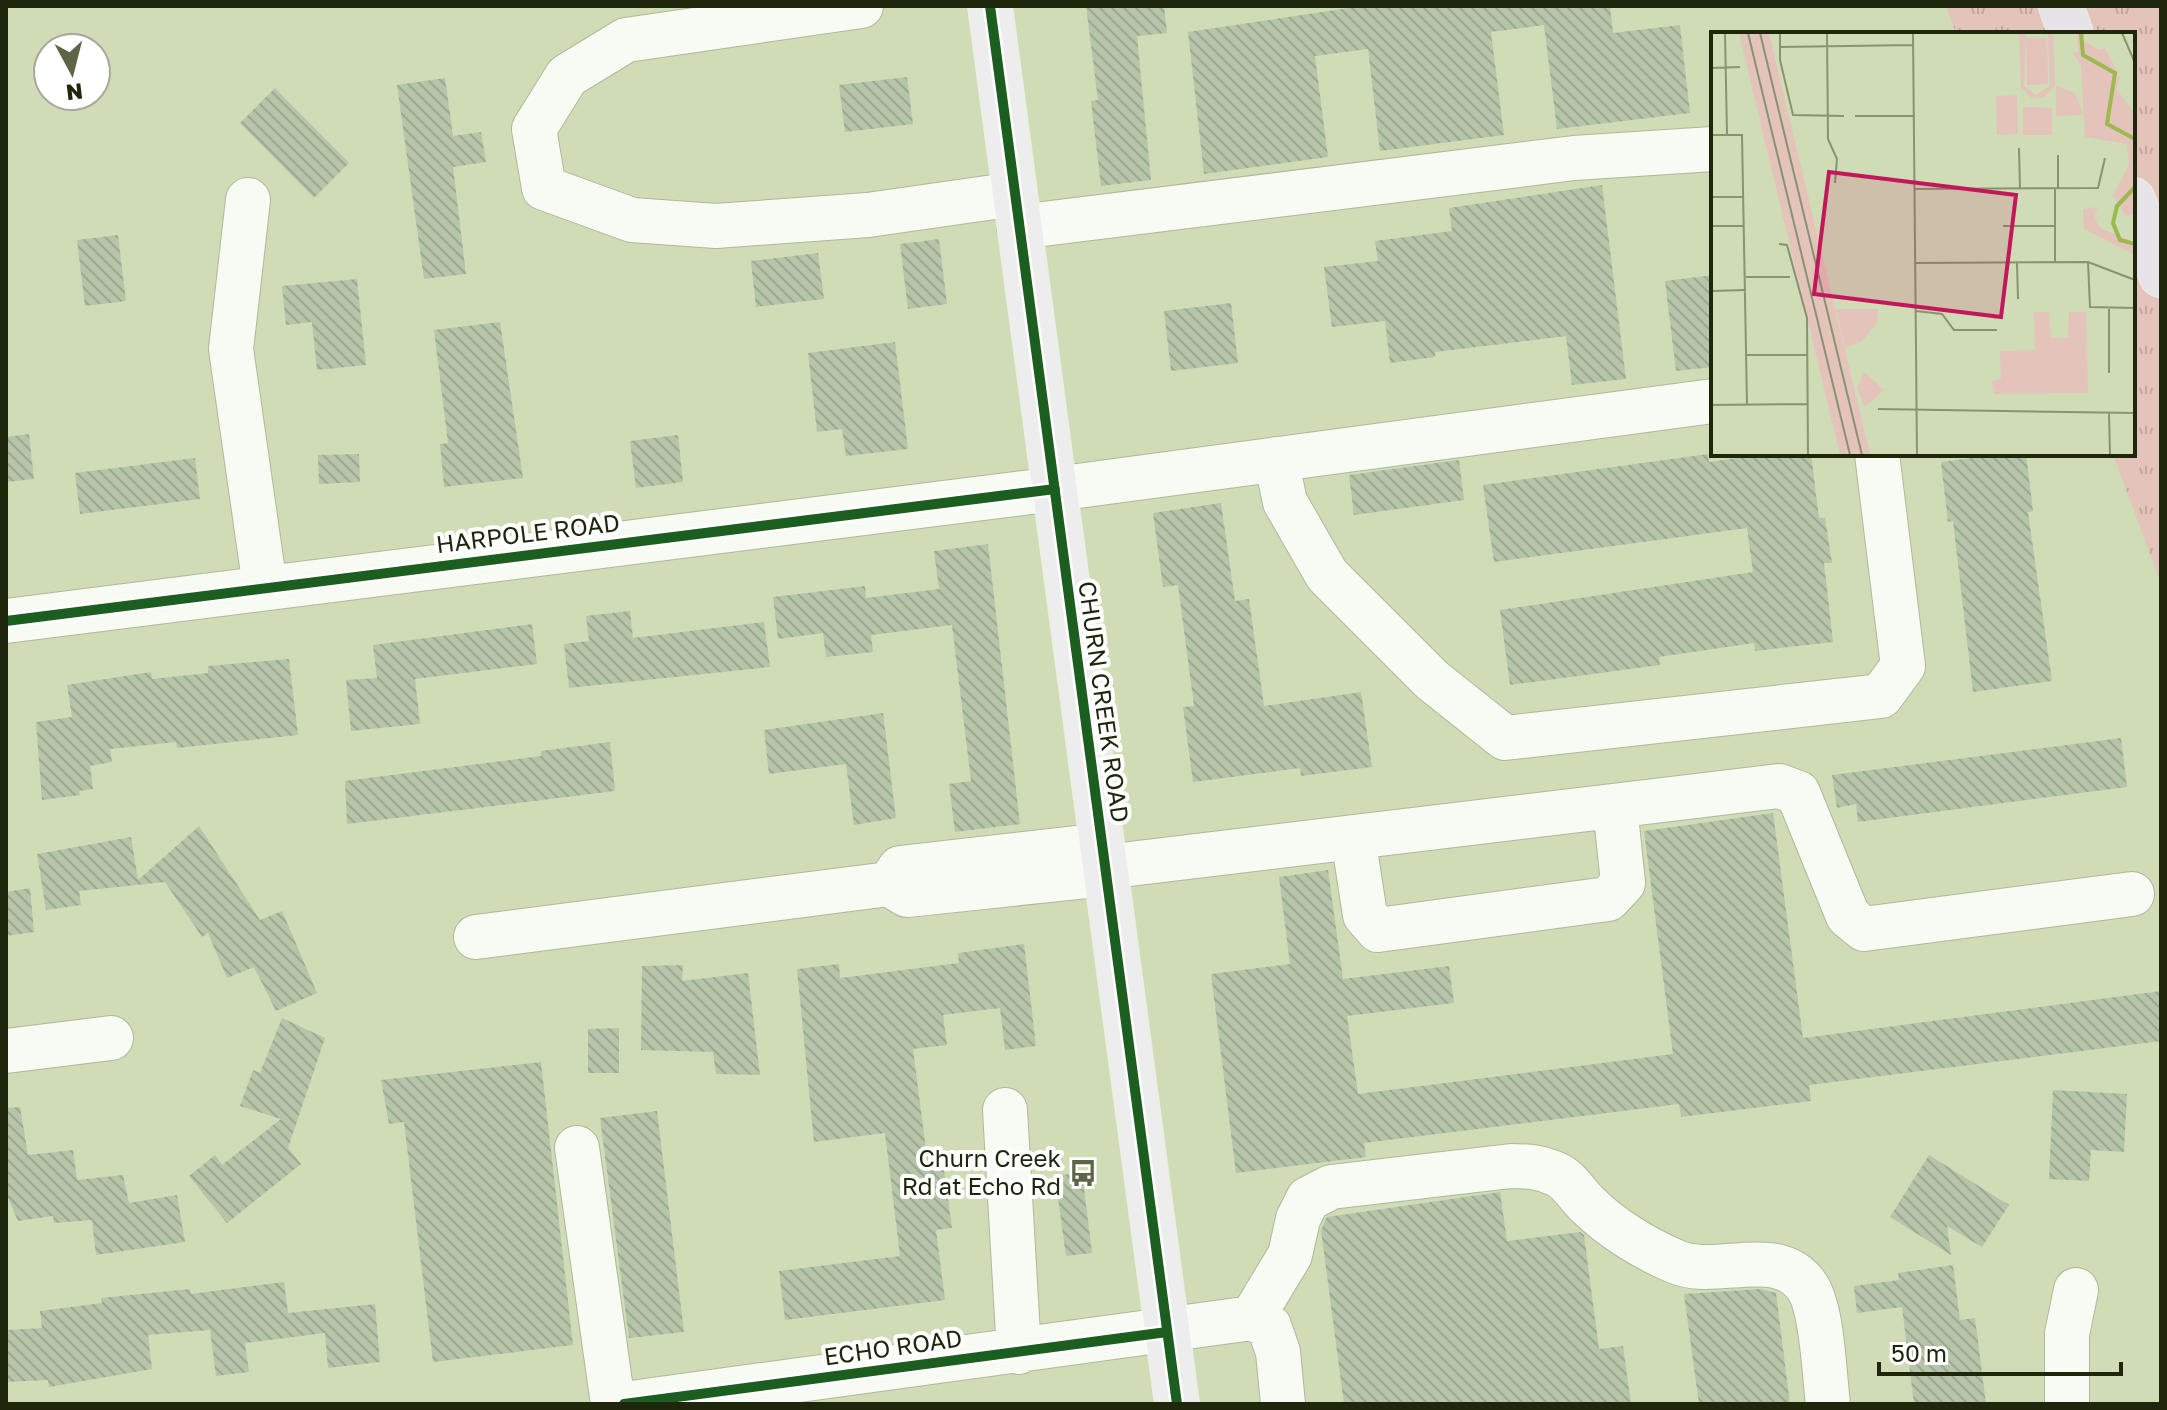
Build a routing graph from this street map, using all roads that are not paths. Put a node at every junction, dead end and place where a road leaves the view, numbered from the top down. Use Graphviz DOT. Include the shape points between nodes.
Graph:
graph roads {
  1 [pos="861,6"];
  2 [pos="990,6"];
  3 [pos="2061,6"];
  4 [pos="2070,32"];
  5 [pos="1711,149"];
  6 [pos="248,200"];
  7 [pos="2135,205"];
  8 [pos="1017,210"];
  9 [pos="2161,275"];
  10 [pos="1711,401"];
  11 [pos="1877,456"];
  12 [pos="1276,459"];
  13 [pos="1055,489"];
  14 [pos="265,587"];
  15 [pos="6,621"];
  16 [pos="1615,806"];
  17 [pos="1353,837"];
  18 [pos="1104,862"];
  19 [pos="2132,894"];
  20 [pos="476,937"];
  21 [pos="111,1038"];
  22 [pos="6,1051"];
  23 [pos="1005,1110"];
  24 [pos="577,1148"];
  25 [pos="2076,1290"];
  26 [pos="1252,1318"];
  27 [pos="1167,1332"];
  28 [pos="1019,1352"];
  29 [pos="749,1396"];
  30 [pos="613,1404"];
  31 [pos="624,1404"];
  32 [pos="1177,1404"];
  33 [pos="1283,1404"];
  34 [pos="1828,1404"];
  35 [pos="2067,1404"];
  1 -- 8 [label="street" via="626,40 567,76 534,129 544,188 632,220 716,226"];
  2 -- 8 [label="main road, CHURN CREEK ROAD"];
  3 -- 4 [label="highway"];
  5 -- 8 [label="street"];
  6 -- 14 [label="street" via="231,349"];
  7 -- 9 [label="highway"];
  8 -- 13 [label="main road, CHURN CREEK ROAD"];
  10 -- 12 [label="street, HARPOLE ROAD"];
  11 -- 12 [label="street" via="1903,666 1881,696 1505,738 1432,680 1327,575 1285,502"];
  12 -- 13 [label="street, HARPOLE ROAD"];
  13 -- 14 [label="street, HARPOLE ROAD"];
  13 -- 18 [label="main road, CHURN CREEK ROAD"];
  14 -- 15 [label="street, HARPOLE ROAD"];
  16 -- 17 [label="street"];
  16 -- 17 [label="street" via="1623,883 1608,899 1378,930 1365,915"];
  16 -- 19 [label="street" via="1779,786 1798,793 1848,916 1864,929"];
  17 -- 18 [label="street"];
  18 -- 20 [label="street" via="900,868 889,884"];
  18 -- 27 [label="main road, CHURN CREEK ROAD"];
  21 -- 22 [label="street"];
  23 -- 28 [label="street"];
  24 -- 30 [label="street"];
  25 -- 35 [label="street" via="2066,1348"];
  26 -- 27 [label="street, ECHO ROAD"];
  26 -- 33 [label="street" via="1269,1326 1278,1352"];
  26 -- 34 [label="street" via="1290,1255 1308,1199 1331,1187 1537,1166 1561,1176 1615,1227 1674,1261 1696,1269 1774,1264 1794,1273 1808,1286 1815,1308"];
  27 -- 28 [label="street, ECHO ROAD"];
  27 -- 32 [label="main road, CHURN CREEK ROAD"];
  28 -- 29 [label="street, ECHO ROAD"];
  29 -- 31 [label="street, ECHO ROAD"];
}
